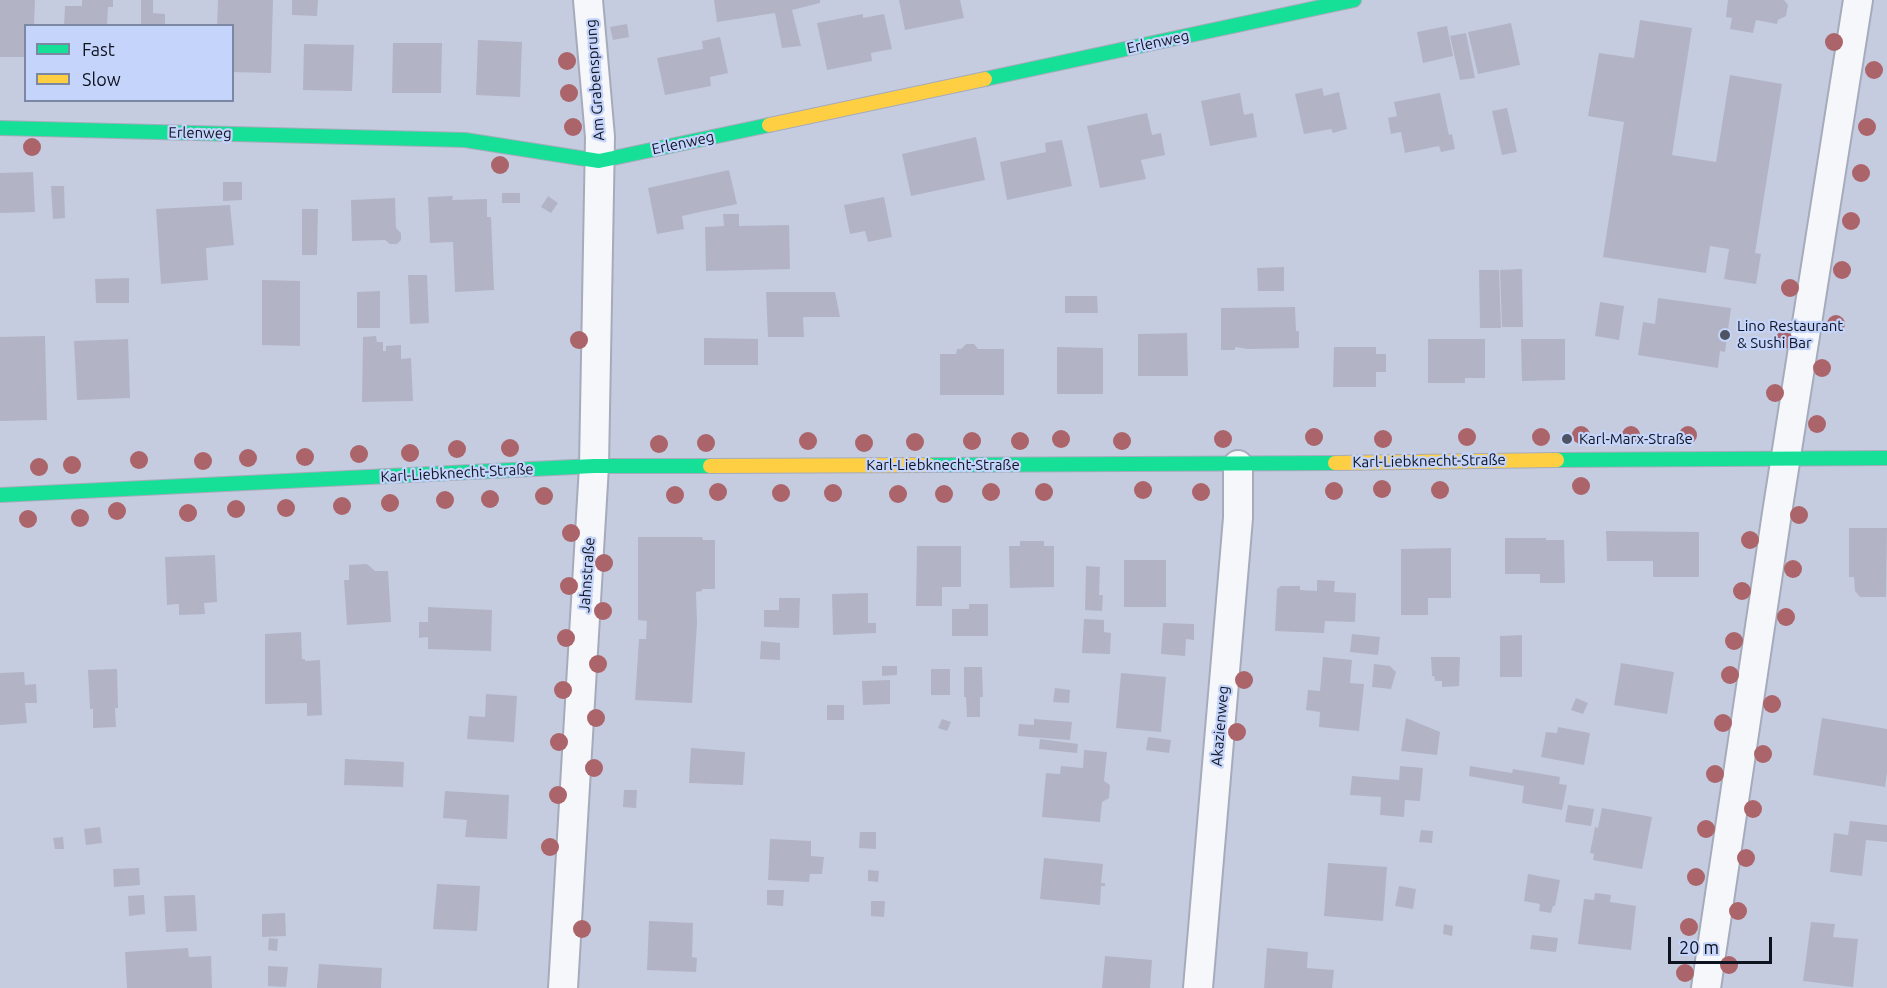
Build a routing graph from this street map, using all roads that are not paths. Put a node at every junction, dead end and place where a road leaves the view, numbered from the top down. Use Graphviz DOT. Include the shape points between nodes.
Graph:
graph roads {
  1 [pos="588,0"];
  2 [pos="1354,0"];
  3 [pos="1858,0"];
  4 [pos="0,128"];
  5 [pos="599,161"];
  6 [pos="1887,458"];
  7 [pos="1786,459"];
  8 [pos="1238,465"];
  9 [pos="594,466"];
  10 [pos="0,495"];
  11 [pos="563,988"];
  12 [pos="1198,988"];
  13 [pos="1706,988"];
  1 -- 5 [label="street, Am Grabensprung"];
  2 -- 5 [label="street, Erlenweg"];
  3 -- 7 [label="street"];
  4 -- 5 [label="street, Erlenweg" via="465,140"];
  5 -- 9 [label="street, Jahnstraße"];
  6 -- 7 [label="street, Karl-Liebknecht-Straße"];
  7 -- 8 [label="street, Karl-Liebknecht-Straße"];
  7 -- 13 [label="street"];
  8 -- 9 [label="street, Karl-Liebknecht-Straße"];
  8 -- 12 [label="street, Akazienweg" via="1237,530"];
  9 -- 10 [label="street, Karl-Liebknecht-Straße"];
  9 -- 11 [label="street, Jahnstraße"];
}
